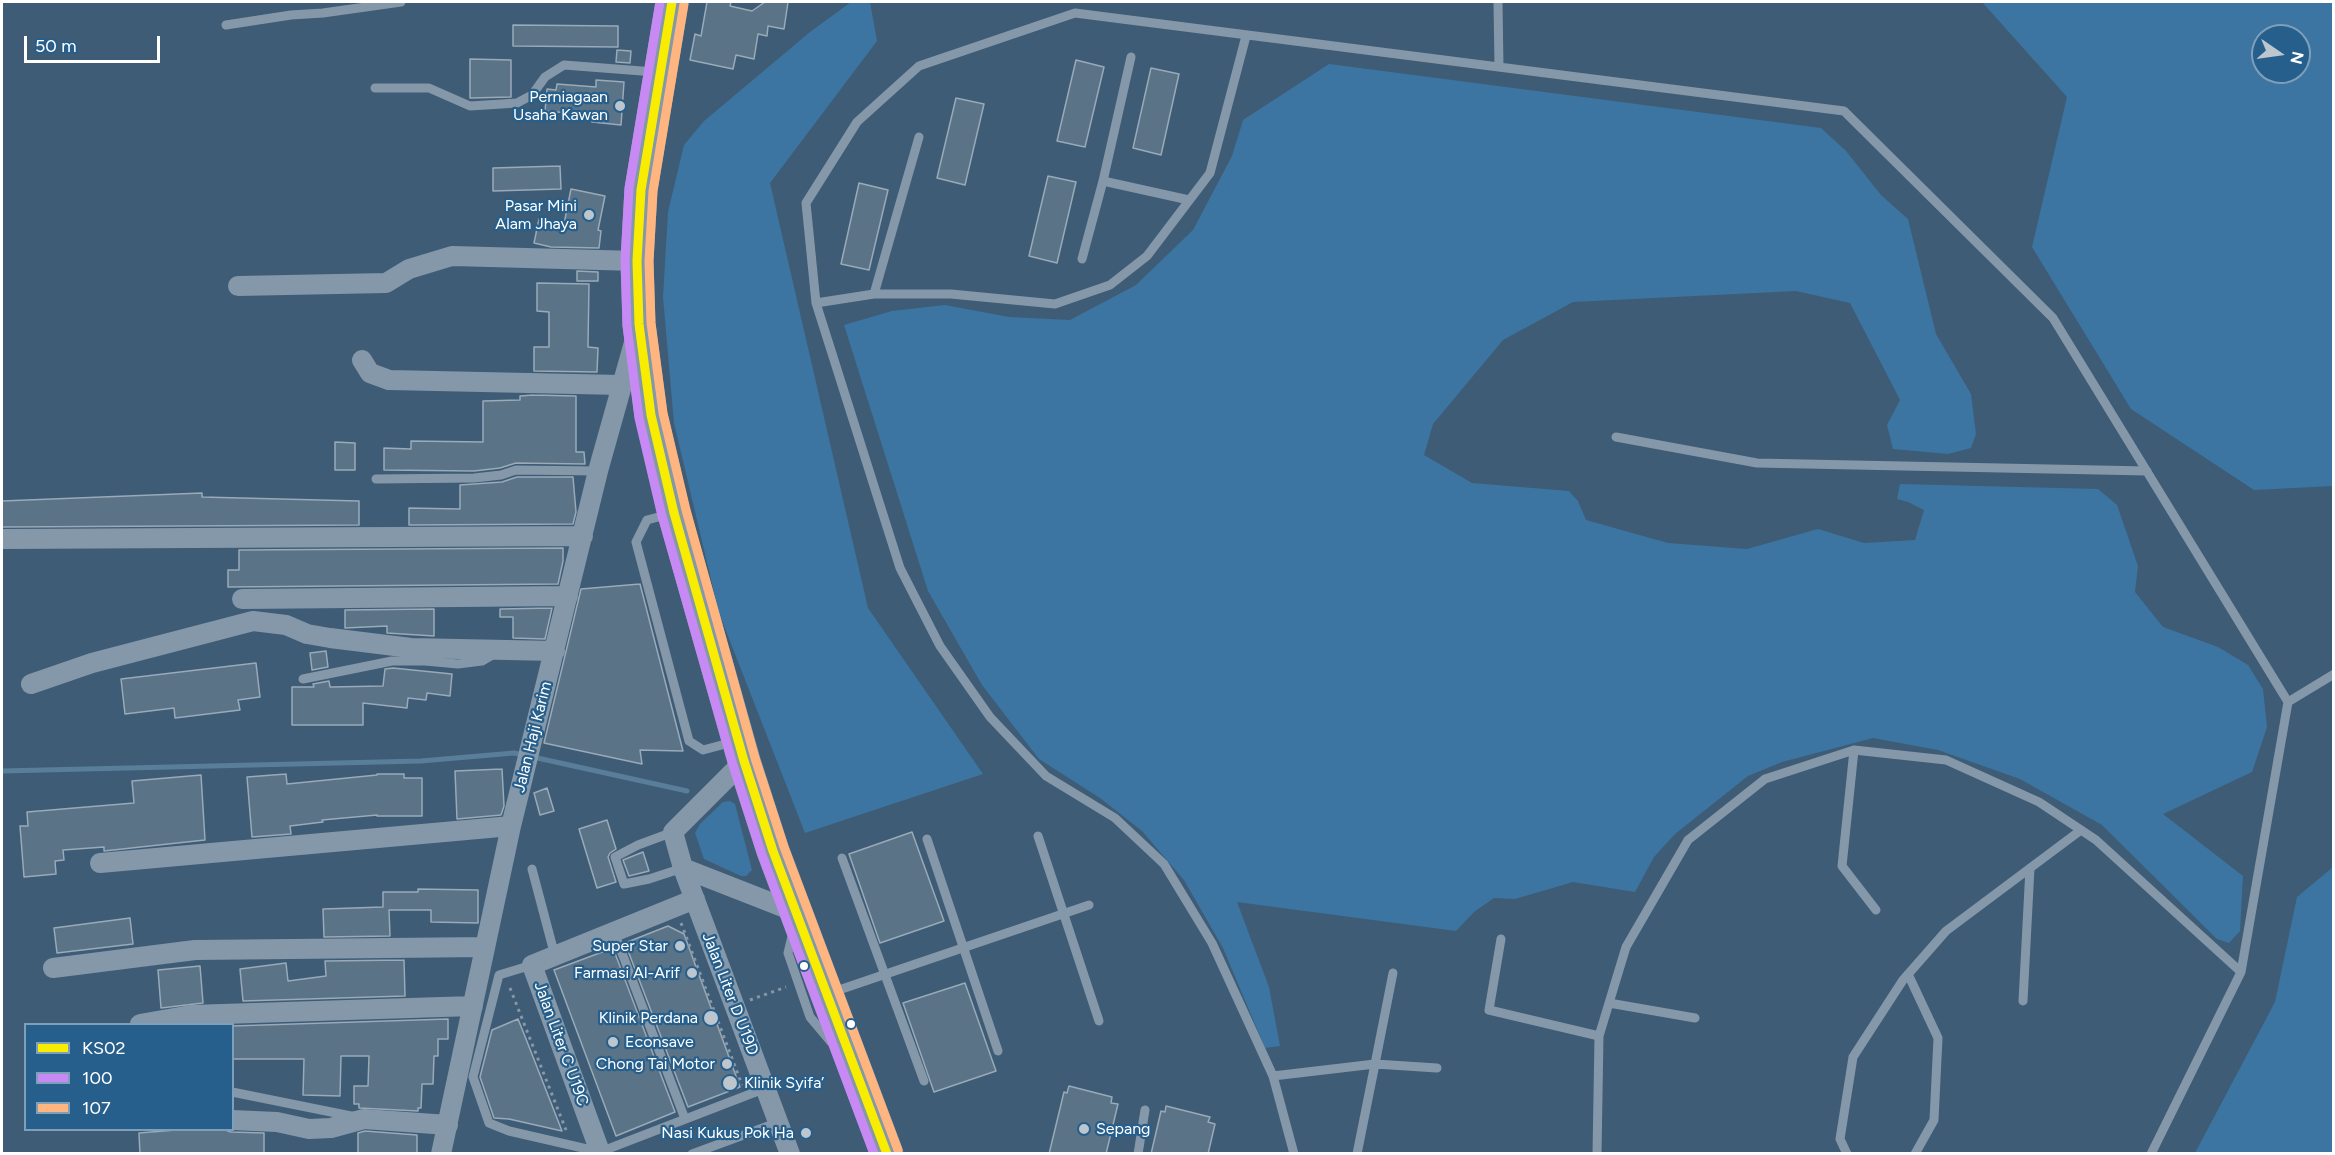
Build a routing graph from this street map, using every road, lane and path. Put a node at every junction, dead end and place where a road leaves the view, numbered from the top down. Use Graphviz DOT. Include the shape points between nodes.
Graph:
graph roads {
  1 [pos="401,2"];
  2 [pos="672,2"];
  3 [pos="1498,2"];
  4 [pos="226,25"];
  5 [pos="1246,36"];
  6 [pos="1131,57"];
  7 [pos="1499,67"];
  8 [pos="660,72"];
  9 [pos="375,88"];
  10 [pos="919,137"];
  11 [pos="1103,181"];
  12 [pos="1189,200"];
  13 [pos="1082,260"];
  14 [pos="637,261"];
  15 [pos="238,286"];
  16 [pos="873,294"];
  17 [pos="816,303"];
  18 [pos="639,324"];
  19 [pos="362,360"];
  20 [pos="621,385"];
  21 [pos="1617,437"];
  22 [pos="598,471"];
  23 [pos="2147,471"];
  24 [pos="376,479"];
  25 [pos="674,513"];
  26 [pos="583,536"];
  27 [pos="2,539"];
  28 [pos="568,596"];
  29 [pos="242,599"];
  30 [pos="501,650"];
  31 [pos="555,651"];
  32 [pos="2334,674"];
  33 [pos="303,679"];
  34 [pos="31,684"];
  35 [pos="2288,702"];
  36 [pos="1854,750"];
  37 [pos="741,751"];
  38 [pos="511,826"];
  39 [pos="2081,830"];
  40 [pos="673,832"];
  41 [pos="1038,836"];
  42 [pos="927,839"];
  43 [pos="842,858"];
  44 [pos="100,863"];
  45 [pos="683,868"];
  46 [pos="2030,868"];
  47 [pos="532,869"];
  48 [pos="695,899"];
  49 [pos="1089,906"];
  50 [pos="675,907"];
  51 [pos="1876,910"];
  52 [pos="798,913"];
  53 [pos="1064,914"];
  54 [pos="614,932"];
  55 [pos="1501,939"];
  56 [pos="485,947"];
  57 [pos="963,948"];
  58 [pos="555,956"];
  59 [pos="532,965"];
  60 [pos="53,968"];
  61 [pos="2241,972"];
  62 [pos="504,973"];
  63 [pos="1393,973"];
  64 [pos="1908,974"];
  65 [pos="885,975"];
  66 [pos="813,988"];
  67 [pos="2023,1001"];
  68 [pos="1609,1003"];
  69 [pos="473,1006"];
  70 [pos="735,1006"];
  71 [pos="1695,1018"];
  72 [pos="1099,1021"];
  73 [pos="146,1023"];
  74 [pos="1599,1036"];
  75 [pos="998,1051"];
  76 [pos="1375,1064"];
  77 [pos="1437,1068"];
  78 [pos="1273,1076"];
  79 [pos="924,1081"];
  80 [pos="766,1088"];
  81 [pos="234,1092"];
  82 [pos="746,1096"];
  83 [pos="1145,1110"];
  84 [pos="234,1119"];
  85 [pos="364,1119"];
  86 [pos="685,1119"];
  87 [pos="779,1122"];
  88 [pos="448,1125"];
  89 [pos="572,1146"];
  90 [pos="609,1152"];
  91 [pos="441,1154"];
  92 [pos="692,1154"];
  93 [pos="790,1154"];
  94 [pos="887,1154"];
  95 [pos="1138,1154"];
  96 [pos="1294,1154"];
  97 [pos="1357,1154"];
  98 [pos="1597,1154"];
  99 [pos="1847,1154"];
  100 [pos="1915,1154"];
  101 [pos="2151,1154"];
  1 -- 4 [label="lane"];
  2 -- 8 [label="highway"];
  3 -- 7 [label="lane"];
  5 -- 7 [label="lane"];
  5 -- 12 [label="lane" via="1210,174"];
  5 -- 17 [label="lane" via="1075,13 919,66 857,122 806,203"];
  6 -- 11 [label="lane"];
  7 -- 23 [label="lane" via="1844,111 2053,318"];
  8 -- 9 [label="lane" via="564,65 546,77 532,95 506,104 470,106 429,88"];
  8 -- 14 [label="highway" via="641,190"];
  10 -- 16 [label="lane"];
  11 -- 12 [label="lane"];
  11 -- 13 [label="lane"];
  12 -- 16 [label="lane" via="1147,256 1110,285 1055,304 951,294"];
  14 -- 15 [label="street" via="452,256 409,269 386,284"];
  14 -- 18 [label="highway"];
  16 -- 17 [label="lane"];
  17 -- 78 [label="lane" via="900,568 940,646 990,717 1046,776 1115,818 1164,864 1212,943"];
  18 -- 20 [label="street, Jalan Haji Karim"];
  18 -- 25 [label="highway" via="651,414"];
  19 -- 20 [label="street" via="370,373 389,380"];
  20 -- 22 [label="street, Jalan Haji Karim"];
  21 -- 23 [label="lane" via="1757,463"];
  22 -- 24 [label="lane" via="516,470 474,478"];
  22 -- 26 [label="street, Jalan Haji Karim"];
  23 -- 35 [label="lane"];
  25 -- 37 [label="highway"];
  25 -- 37 [label="lane" via="647,520 636,542 689,741 703,750"];
  26 -- 27 [label="street"];
  26 -- 28 [label="street, Jalan Haji Karim"];
  28 -- 29 [label="street"];
  28 -- 31 [label="street, Jalan Haji Karim"];
  30 -- 31 [label="street"];
  30 -- 33 [label="lane" via="482,661 392,661"];
  30 -- 34 [label="street" via="411,648 330,638 286,625 253,621 92,663"];
  31 -- 38 [label="street, Jalan Haji Karim"];
  32 -- 35 [label="lane"];
  35 -- 61 [label="lane"];
  36 -- 39 [label="lane" via="1946,760 2039,802"];
  36 -- 51 [label="lane" via="1842,866"];
  36 -- 68 [label="lane" via="1765,779 1688,840 1626,947"];
  37 -- 40 [label="street"];
  37 -- 52 [label="highway" via="773,851"];
  38 -- 44 [label="street"];
  38 -- 56 [label="street, Jalan Haji Karim"];
  39 -- 46 [label="lane"];
  39 -- 61 [label="lane"];
  40 -- 45 [label="street, Jalan Liter D U19D"];
  40 -- 45 [label="lane" via="615,857 624,884"];
  41 -- 53 [label="lane"];
  42 -- 57 [label="lane"];
  43 -- 65 [label="lane"];
  45 -- 48 [label="street, Jalan Liter D U19D"];
  45 -- 52 [label="street"];
  46 -- 64 [label="lane" via="1946,931"];
  46 -- 67 [label="lane"];
  47 -- 58 [label="lane"];
  48 -- 50 [label="street, Jalan Liter C U19C"];
  48 -- 70 [label="street, Jalan Liter D U19D"];
  49 -- 53 [label="lane"];
  50 -- 54 [label="street, Jalan Liter C U19C"];
  50 -- 82 [label="path"];
  52 -- 66 [label="highway"];
  53 -- 57 [label="lane"];
  53 -- 72 [label="lane"];
  54 -- 58 [label="street, Jalan Liter C U19C"];
  54 -- 86 [label="lane"];
  55 -- 74 [label="lane" via="1489,1010"];
  56 -- 60 [label="street" via="195,950"];
  56 -- 69 [label="street, Jalan Haji Karim"];
  57 -- 65 [label="lane"];
  57 -- 75 [label="lane"];
  58 -- 59 [label="street, Jalan Liter C U19C"];
  59 -- 62 [label="lane"];
  59 -- 90 [label="street, Jalan Liter C U19C"];
  61 -- 101 [label="lane"];
  62 -- 89 [label="path"];
  62 -- 89 [label="lane" via="499,975 473,1077 489,1123"];
  63 -- 76 [label="lane"];
  64 -- 99 [label="lane" via="1853,1057 1839,1139"];
  64 -- 100 [label="lane" via="1938,1038 1934,1120"];
  65 -- 66 [label="lane"];
  65 -- 79 [label="lane"];
  66 -- 70 [label="path"];
  66 -- 94 [label="highway" via="848,1045"];
  68 -- 71 [label="lane"];
  68 -- 74 [label="lane"];
  69 -- 73 [label="street" via="191,1015"];
  69 -- 88 [label="street, Jalan Haji Karim"];
  70 -- 80 [label="street, Jalan Liter D U19D"];
  74 -- 98 [label="lane"];
  76 -- 77 [label="lane"];
  76 -- 78 [label="lane"];
  76 -- 97 [label="lane"];
  78 -- 96 [label="lane"];
  80 -- 82 [label="lane"];
  80 -- 87 [label="street, Jalan Liter D U19D"];
  81 -- 85 [label="lane"];
  82 -- 86 [label="lane"];
  83 -- 95 [label="lane"];
  84 -- 85 [label="street" via="309,1129"];
  85 -- 88 [label="street"];
  86 -- 90 [label="lane"];
  87 -- 92 [label="lane"];
  87 -- 93 [label="street, Jalan Liter D U19D"];
  88 -- 91 [label="street, Jalan Haji Karim"];
  89 -- 90 [label="lane"];
}
